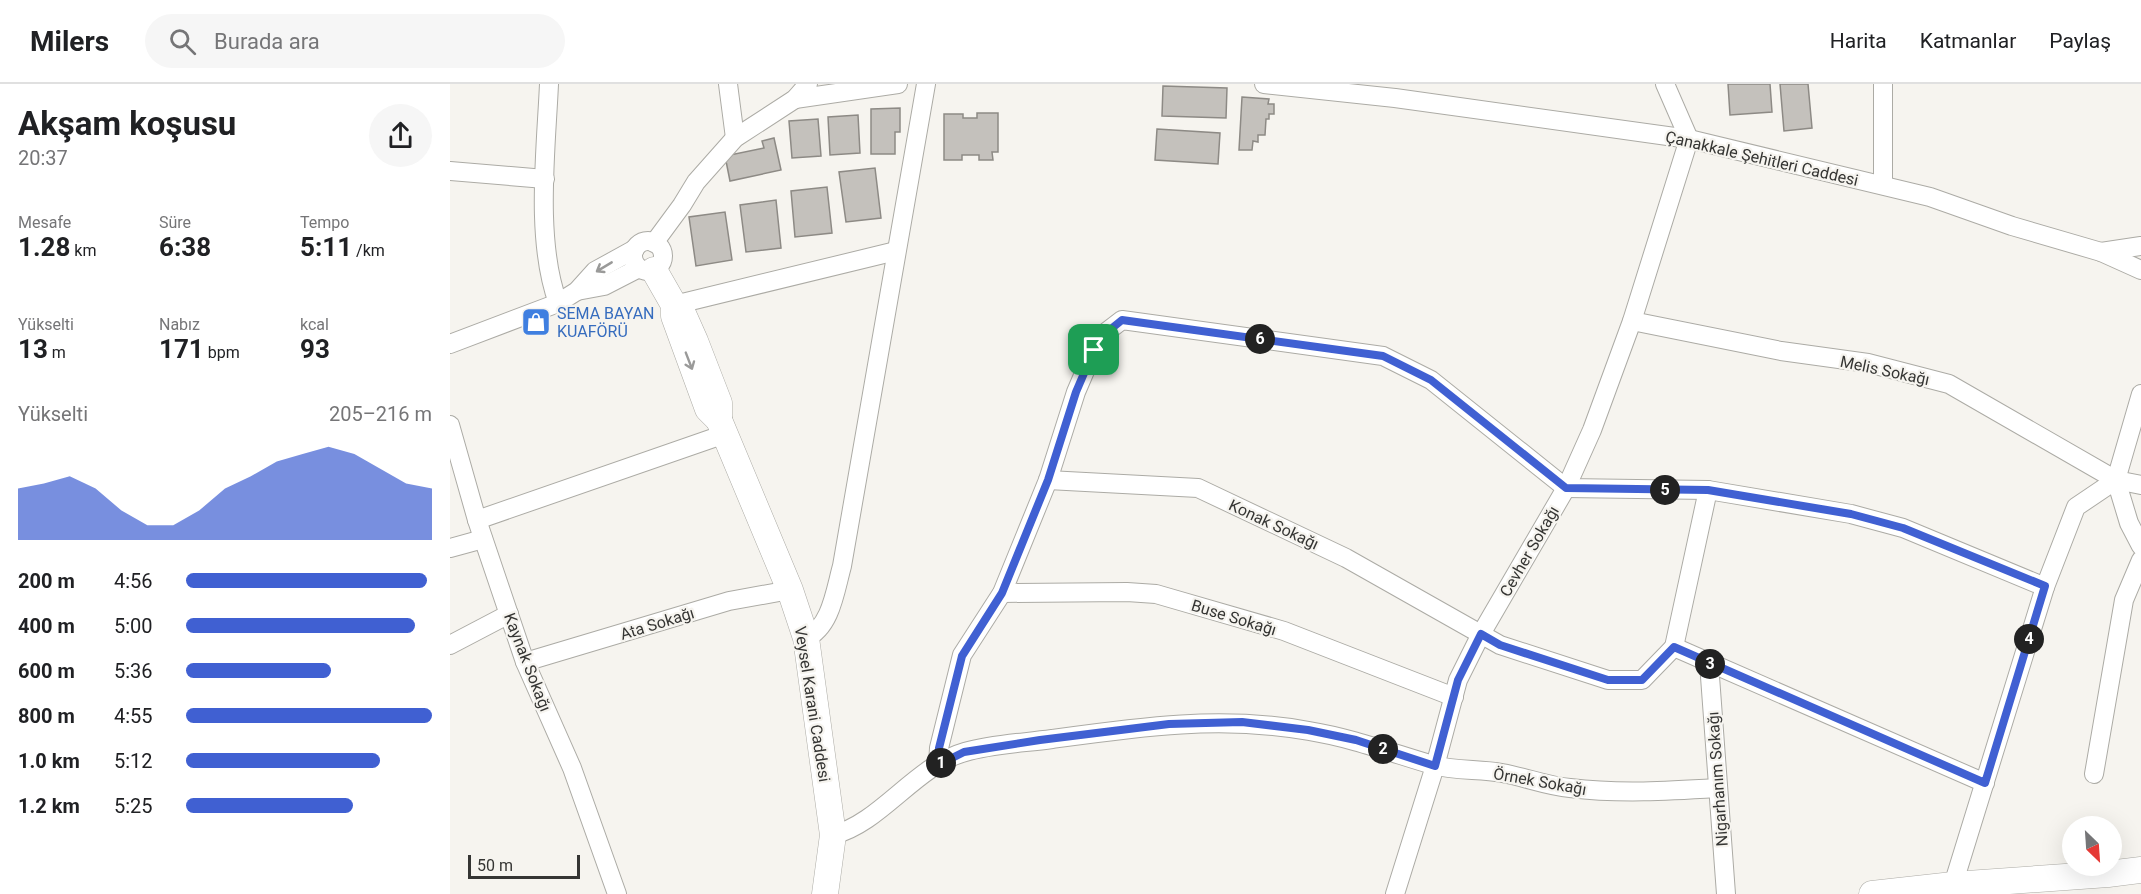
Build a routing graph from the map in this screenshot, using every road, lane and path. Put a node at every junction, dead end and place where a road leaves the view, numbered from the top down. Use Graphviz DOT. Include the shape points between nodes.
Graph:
graph roads {
  1 [pos="549,84"];
  2 [pos="728,84"];
  3 [pos="808,84"];
  4 [pos="898,84"];
  5 [pos="926,84"];
  6 [pos="1264,84"];
  7 [pos="1665,84"];
  8 [pos="1883,84"];
  9 [pos="1394,91"];
  10 [pos="795,99"];
  11 [pos="735,138"];
  12 [pos="1689,139"];
  13 [pos="450,171"];
  14 [pos="544,179"];
  15 [pos="1883,185"];
  16 [pos="654,243"];
  17 [pos="2141,246"];
  18 [pos="635,249"];
  19 [pos="896,251"];
  20 [pos="2101,252"];
  21 [pos="647,269"];
  22 [pos="2141,270"];
  23 [pos="577,291"];
  24 [pos="558,303"];
  25 [pos="674,305"];
  26 [pos="1632,321"];
  27 [pos="450,344"];
  28 [pos="2141,394"];
  29 [pos="450,425"];
  30 [pos="722,427"];
  31 [pos="1048,480"];
  32 [pos="2116,480"];
  33 [pos="2141,485"];
  34 [pos="1566,488"];
  35 [pos="1708,490"];
  36 [pos="477,520"];
  37 [pos="483,539"];
  38 [pos="2141,546"];
  39 [pos="450,548"];
  40 [pos="2141,560"];
  41 [pos="2045,586"];
  42 [pos="790,590"];
  43 [pos="1002,593"];
  44 [pos="509,614"];
  45 [pos="1481,634"];
  46 [pos="806,638"];
  47 [pos="450,645"];
  48 [pos="1674,647"];
  49 [pos="525,662"];
  50 [pos="1709,663"];
  51 [pos="1454,696"];
  52 [pos="938,765"];
  53 [pos="1435,766"];
  54 [pos="2094,774"];
  55 [pos="1985,783"];
  56 [pos="1717,788"];
  57 [pos="833,835"];
  58 [pos="2141,870"];
  59 [pos="1953,885"];
  60 [pos="617,894"];
  61 [pos="825,894"];
  62 [pos="1395,894"];
  63 [pos="1726,894"];
  64 [pos="1872,894"];
  1 -- 14 [label="street"];
  2 -- 11 [label="street"];
  3 -- 10 [label="street"];
  4 -- 10 [label="street"];
  5 -- 19 [label="street"];
  6 -- 9 [label="street, Çanakkale Şehitleri Caddesi"];
  7 -- 12 [label="street"];
  8 -- 15 [label="street"];
  9 -- 12 [label="street, Çanakkale Şehitleri Caddesi"];
  10 -- 11 [label="street"];
  11 -- 16 [label="street" via="696,182"];
  12 -- 15 [label="street, Çanakkale Şehitleri Caddesi"];
  12 -- 26 [label="street, Cevher Sokağı"];
  13 -- 14 [label="street"];
  14 -- 24 [label="street" via="546,258"];
  15 -- 20 [label="street, Çanakkale Şehitleri Caddesi"];
  16 -- 18 [label="street" via="644,242"];
  16 -- 21 [label="street" via="659,246 662,261"];
  17 -- 20 [label="street"];
  18 -- 21 [label="street" via="633,259"];
  18 -- 23 [label="street, one-way" via="595,271"];
  19 -- 25 [label="street"];
  19 -- 46 [label="street" via="842,566 824,624"];
  20 -- 22 [label="street, Çanakkale Şehitleri Caddesi"];
  21 -- 23 [label="street" via="604,286"];
  21 -- 25 [label="street, Veysel Karani Caddesi"];
  23 -- 24 [label="street"];
  24 -- 27 [label="street"];
  25 -- 30 [label="street, Veysel Karani Caddesi" via="677,326 708,409"];
  26 -- 32 [label="street, Melis Sokağı" via="1781,351 1868,363 1950,384"];
  26 -- 34 [label="street, Cevher Sokağı"];
  28 -- 32 [label="street"];
  29 -- 36 [label="street, Kaynak Sokağı"];
  30 -- 36 [label="street"];
  30 -- 42 [label="street, Veysel Karani Caddesi"];
  31 -- 34 [label="street" via="1094,350 1122,320 1383,356 1431,380"];
  31 -- 43 [label="street"];
  31 -- 45 [label="street, Konak Sokağı" via="1198,488 1346,558"];
  32 -- 33 [label="street, Melis Sokağı"];
  32 -- 38 [label="street" via="2129,523"];
  32 -- 41 [label="street" via="2076,507"];
  34 -- 35 [label="street"];
  34 -- 45 [label="street, Cevher Sokağı"];
  35 -- 41 [label="street" via="1851,514 1903,528"];
  35 -- 48 [label="street"];
  36 -- 37 [label="street, Kaynak Sokağı"];
  37 -- 39 [label="street"];
  37 -- 44 [label="street, Kaynak Sokağı"];
  40 -- 54 [label="street" via="2124,600"];
  41 -- 55 [label="street"];
  42 -- 46 [label="street, Veysel Karani Caddesi"];
  42 -- 49 [label="street, Ata Sokağı" via="729,601"];
  43 -- 51 [label="street, Buse Sokağı" via="1156,594 1284,632"];
  43 -- 52 [label="street" via="962,656"];
  44 -- 47 [label="street"];
  44 -- 49 [label="street, Kaynak Sokağı"];
  45 -- 48 [label="street, Konak Sokağı" via="1500,645 1608,680 1642,680"];
  45 -- 51 [label="street, Cevher Sokağı"];
  46 -- 57 [label="street, Veysel Karani Caddesi"];
  48 -- 50 [label="street"];
  49 -- 60 [label="street, Kaynak Sokağı" via="572,768"];
  50 -- 55 [label="street"];
  50 -- 56 [label="street, Nigarhanım Sokağı"];
  51 -- 53 [label="street, Cevher Sokağı"];
  52 -- 53 [label="street, Örnek Sokağı" via="964,752 1002,746 1169,724 1242,722 1356,740"];
  52 -- 57 [label="street, Örnek Sokağı" via="856,824"];
  53 -- 56 [label="street, Örnek Sokağı" via="1502,773 1568,788 1636,793"];
  53 -- 62 [label="street, Cevher Sokağı"];
  55 -- 59 [label="street"];
  56 -- 63 [label="street, Nigarhanım Sokağı"];
  57 -- 61 [label="street, Veysel Karani Caddesi"];
  58 -- 59 [label="street"];
  59 -- 64 [label="street"];
}
